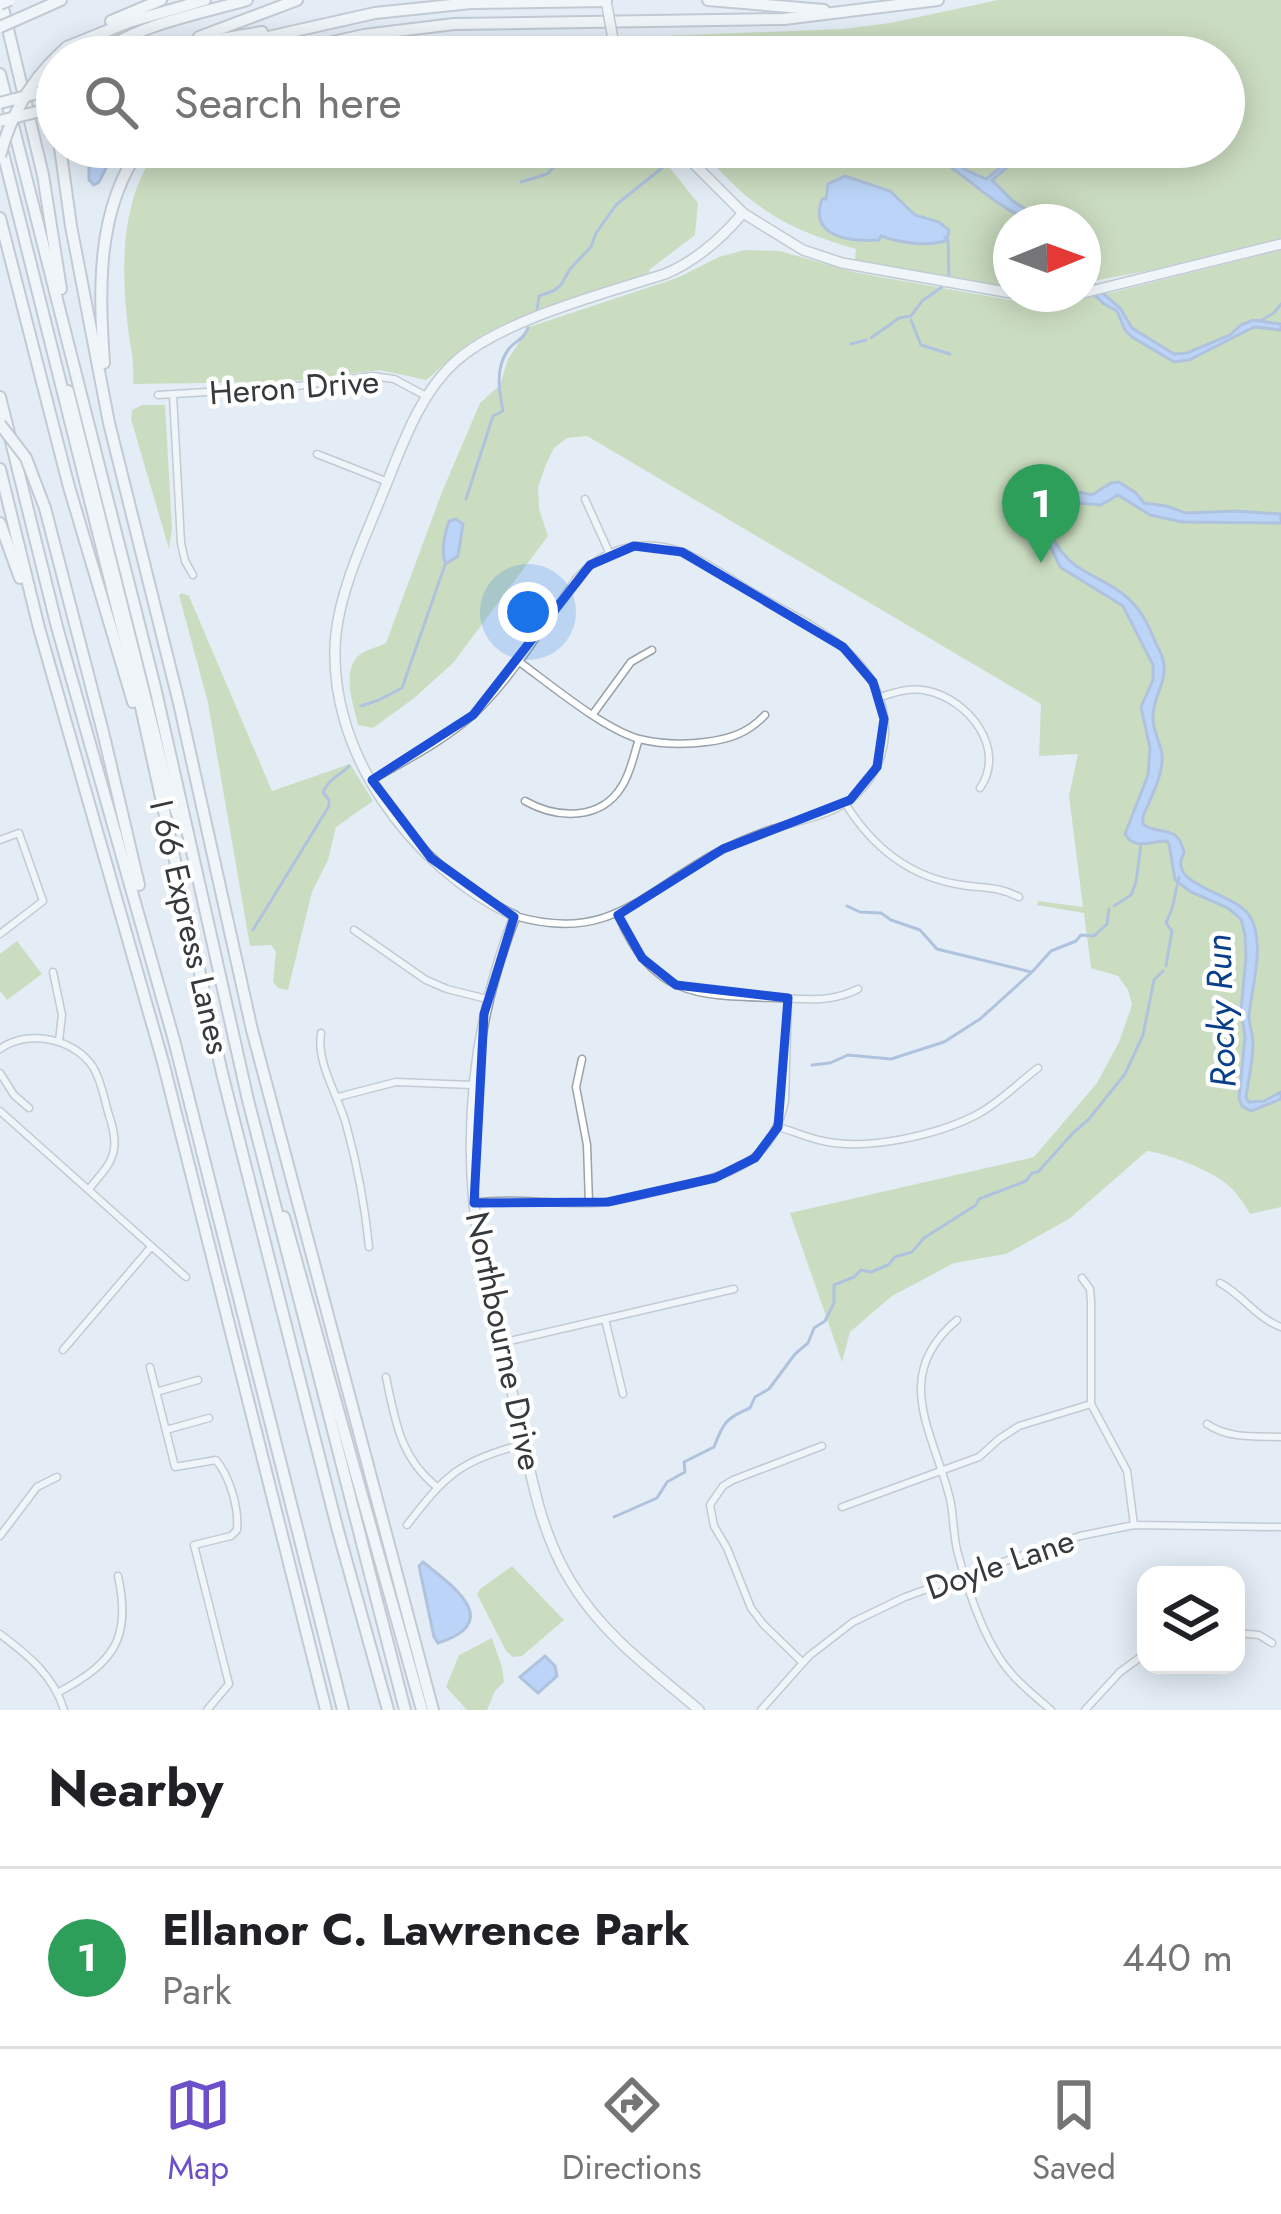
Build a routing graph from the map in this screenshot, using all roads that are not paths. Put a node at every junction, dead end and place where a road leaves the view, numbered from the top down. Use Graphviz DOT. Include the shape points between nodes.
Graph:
graph roads {
  1 [pos="61,0"];
  2 [pos="161,0"];
  3 [pos="206,0"];
  4 [pos="247,0"];
  5 [pos="297,0"];
  6 [pos="507,0"];
  7 [pos="708,0"];
  8 [pos="938,0"];
  9 [pos="4,1"];
  10 [pos="530,1"];
  11 [pos="606,2"];
  12 [pos="897,6"];
  13 [pos="343,19"];
  14 [pos="0,27"];
  15 [pos="86,36"];
  16 [pos="94,36"];
  17 [pos="127,36"];
  18 [pos="203,36"];
  19 [pos="240,36"];
  20 [pos="277,36"];
  21 [pos="364,36"];
  22 [pos="612,36"];
  23 [pos="0,74"];
  24 [pos="36,79"];
  25 [pos="36,94"];
  26 [pos="0,103"];
  27 [pos="36,112"];
  28 [pos="0,121"];
  29 [pos="0,141"];
  30 [pos="36,144"];
  31 [pos="0,156"];
  32 [pos="41,168"];
  33 [pos="63,168"];
  34 [pos="127,168"];
  35 [pos="698,168"];
  36 [pos="743,213"];
  37 [pos="0,218"];
  38 [pos="1281,244"];
  39 [pos="1101,289"];
  40 [pos="993,290"];
  41 [pos="46,330"];
  42 [pos="68,340"];
  43 [pos="158,395"];
  44 [pos="173,395"];
  45 [pos="0,397"];
  46 [pos="426,397"];
  47 [pos="0,424"];
  48 [pos="113,438"];
  49 [pos="317,454"];
  50 [pos="0,469"];
  51 [pos="388,482"];
  52 [pos="585,499"];
  53 [pos="0,523"];
  54 [pos="609,552"];
  55 [pos="193,574"];
  56 [pos="652,650"];
  57 [pos="47,655"];
  58 [pos="518,661"];
  59 [pos="880,697"];
  60 [pos="593,714"];
  61 [pos="765,715"];
  62 [pos="639,739"];
  63 [pos="372,780"];
  64 [pos="980,788"];
  65 [pos="160,791"];
  66 [pos="525,801"];
  67 [pos="845,803"];
  68 [pos="0,840"];
  69 [pos="194,863"];
  70 [pos="1019,896"];
  71 [pos="618,915"];
  72 [pos="515,916"];
  73 [pos="354,930"];
  74 [pos="0,934"];
  75 [pos="152,953"];
  76 [pos="53,972"];
  77 [pos="858,989"];
  78 [pos="788,998"];
  79 [pos="487,999"];
  80 [pos="321,1033"];
  81 [pos="58,1041"];
  82 [pos="0,1049"];
  83 [pos="581,1059"];
  84 [pos="1037,1068"];
  85 [pos="0,1072"];
  86 [pos="472,1085"];
  87 [pos="338,1097"];
  88 [pos="248,1100"];
  89 [pos="29,1108"];
  90 [pos="0,1111"];
  91 [pos="778,1126"];
  92 [pos="89,1189"];
  93 [pos="474,1203"];
  94 [pos="590,1203"];
  95 [pos="151,1247"];
  96 [pos="369,1247"];
  97 [pos="186,1276"];
  98 [pos="1082,1278"];
  99 [pos="1220,1283"];
  100 [pos="734,1289"];
  101 [pos="605,1319"];
  102 [pos="956,1320"];
  103 [pos="1281,1327"];
  104 [pos="501,1343"];
  105 [pos="63,1350"];
  106 [pos="150,1367"];
  107 [pos="386,1377"];
  108 [pos="199,1380"];
  109 [pos="156,1392"];
  110 [pos="623,1394"];
  111 [pos="1091,1404"];
  112 [pos="209,1418"];
  113 [pos="1207,1424"];
  114 [pos="166,1430"];
  115 [pos="1281,1437"];
  116 [pos="524,1444"];
  117 [pos="822,1446"];
  118 [pos="940,1472"];
  119 [pos="58,1478"];
  120 [pos="437,1487"];
  121 [pos="842,1508"];
  122 [pos="1134,1525"];
  123 [pos="407,1526"];
  124 [pos="1281,1528"];
  125 [pos="0,1536"];
  126 [pos="118,1576"];
  127 [pos="966,1576"];
  128 [pos="0,1634"];
  129 [pos="1245,1634"];
  130 [pos="1272,1643"];
  131 [pos="1137,1660"];
  132 [pos="802,1662"];
  133 [pos="59,1692"];
  134 [pos="692,1708"];
  135 [pos="64,1710"];
  136 [pos="207,1710"];
  137 [pos="326,1710"];
  138 [pos="343,1710"];
  139 [pos="388,1710"];
  140 [pos="405,1710"];
  141 [pos="422,1710"];
  142 [pos="433,1710"];
  143 [pos="761,1710"];
  144 [pos="1051,1710"];
  145 [pos="1084,1710"];
  1 -- 14 [label="highway, bridge"];
  2 -- 15 [label="highway"];
  3 -- 16 [label="highway"];
  4 -- 17 [label="highway"];
  5 -- 18 [label="highway"];
  6 -- 10 [label="highway"];
  7 -- 12 [label="highway"];
  8 -- 12 [label="highway"];
  9 -- 30 [label="highway"];
  10 -- 11 [label="highway"];
  10 -- 13 [label="highway"];
  11 -- 22 [label="street, bridge"];
  12 -- 21 [label="highway" via="761,20 473,22"];
  13 -- 19 [label="highway"];
  13 -- 20 [label="highway"];
  23 -- 42 [label="highway"];
  24 -- 31 [label="highway, bridge"];
  25 -- 26 [label="highway, bridge"];
  27 -- 28 [label="highway, bridge"];
  29 -- 41 [label="highway, I 66 Express Lanes"];
  32 -- 42 [label="highway"];
  33 -- 48 [label="highway"];
  34 -- 48 [label="highway" via="104,245"];
  35 -- 36 [label="street"];
  36 -- 40 [label="street" via="842,263"];
  36 -- 46 [label="street" via="675,269 487,340 452,364"];
  37 -- 65 [label="highway" via="65,475"];
  38 -- 39 [label="street"];
  41 -- 65 [label="highway, I 66 Express Lanes"];
  41 -- 69 [label="highway"];
  42 -- 69 [label="highway"];
  43 -- 44 [label="street, Heron Drive"];
  44 -- 46 [label="street, Heron Drive" via="373,376"];
  44 -- 55 [label="street" via="182,549"];
  45 -- 75 [label="highway, I 66 Express Lanes"];
  46 -- 51 [label="street"];
  47 -- 75 [label="highway, bridge" via="32,468 44,508"];
  48 -- 142 [label="highway" via="269,1100"];
  49 -- 51 [label="street"];
  50 -- 57 [label="highway"];
  51 -- 63 [label="street" via="345,590 335,647 343,718"];
  52 -- 54 [label="street"];
  53 -- 57 [label="highway"];
  54 -- 58 [label="street" via="576,579"];
  54 -- 59 [label="street" via="645,545 682,552 844,647"];
  56 -- 60 [label="street" via="631,662"];
  57 -- 137 [label="highway" via="158,1042"];
  58 -- 60 [label="street"];
  58 -- 63 [label="street" via="460,725"];
  59 -- 64 [label="street" via="920,690 962,707 988,747"];
  59 -- 67 [label="street" via="880,759"];
  60 -- 62 [label="street"];
  61 -- 62 [label="street" via="748,731 716,741"];
  62 -- 66 [label="street" via="623,785 602,806 550,813"];
  63 -- 72 [label="street" via="431,858"];
  65 -- 139 [label="highway, I 66 Express Lanes" via="227,1092"];
  67 -- 70 [label="street" via="874,841 910,869"];
  67 -- 71 [label="street" via="723,849"];
  68 -- 74 [label="street" via="19,833 43,902"];
  69 -- 88 [label="highway"];
  71 -- 72 [label="street" via="561,924"];
  71 -- 78 [label="street" via="642,958 676,985 717,997"];
  72 -- 79 [label="street, Northbourne Drive"];
  73 -- 79 [label="street" via="426,980"];
  75 -- 138 [label="highway, I 66 Express Lanes"];
  76 -- 81 [label="street"];
  77 -- 78 [label="street" via="836,999"];
  78 -- 91 [label="street"];
  79 -- 86 [label="street, Northbourne Drive"];
  80 -- 87 [label="street" via="320,1054"];
  81 -- 82 [label="street" via="25,1038"];
  81 -- 92 [label="street" via="94,1068 114,1132 110,1162"];
  83 -- 94 [label="street" via="576,1087"];
  84 -- 91 [label="street" via="978,1114 889,1141 844,1144"];
  85 -- 89 [label="street"];
  86 -- 87 [label="street" via="396,1082"];
  86 -- 93 [label="street, Northbourne Drive"];
  87 -- 96 [label="street"];
  88 -- 140 [label="highway"];
  88 -- 141 [label="highway"];
  90 -- 92 [label="street"];
  91 -- 94 [label="street" via="755,1158 723,1176"];
  92 -- 95 [label="street"];
  93 -- 94 [label="street"];
  93 -- 104 [label="street, Northbourne Drive"];
  95 -- 97 [label="street"];
  95 -- 105 [label="street"];
  98 -- 111 [label="street" via="1091,1301"];
  99 -- 103 [label="street"];
  100 -- 101 [label="street"];
  101 -- 104 [label="street"];
  101 -- 110 [label="street"];
  102 -- 118 [label="street" via="927,1355 920,1387"];
  104 -- 116 [label="street, Northbourne Drive"];
  106 -- 109 [label="street"];
  107 -- 120 [label="street" via="405,1451"];
  108 -- 109 [label="street"];
  109 -- 114 [label="street"];
  111 -- 118 [label="street" via="1019,1426"];
  111 -- 122 [label="street" via="1127,1471"];
  112 -- 114 [label="street"];
  113 -- 115 [label="street" via="1232,1435"];
  114 -- 136 [label="street" via="175,1467 216,1460 238,1518 231,1536 194,1545 229,1684"];
  116 -- 120 [label="street" via="476,1460"];
  116 -- 134 [label="street, Northbourne Drive" via="546,1531 577,1592"];
  117 -- 132 [label="street" via="733,1480 710,1504 751,1608"];
  118 -- 121 [label="street"];
  118 -- 127 [label="street"];
  119 -- 125 [label="street" via="37,1487"];
  120 -- 123 [label="street"];
  122 -- 124 [label="street, Doyle Lane"];
  122 -- 127 [label="street, Doyle Lane"];
  126 -- 133 [label="street" via="116,1643 89,1676"];
  127 -- 132 [label="street, Doyle Lane" via="868,1613"];
  127 -- 144 [label="street" via="1000,1660"];
  128 -- 133 [label="street"];
  129 -- 130 [label="street"];
  131 -- 145 [label="street"];
  132 -- 143 [label="street, Doyle Lane"];
  133 -- 135 [label="street"];
}
